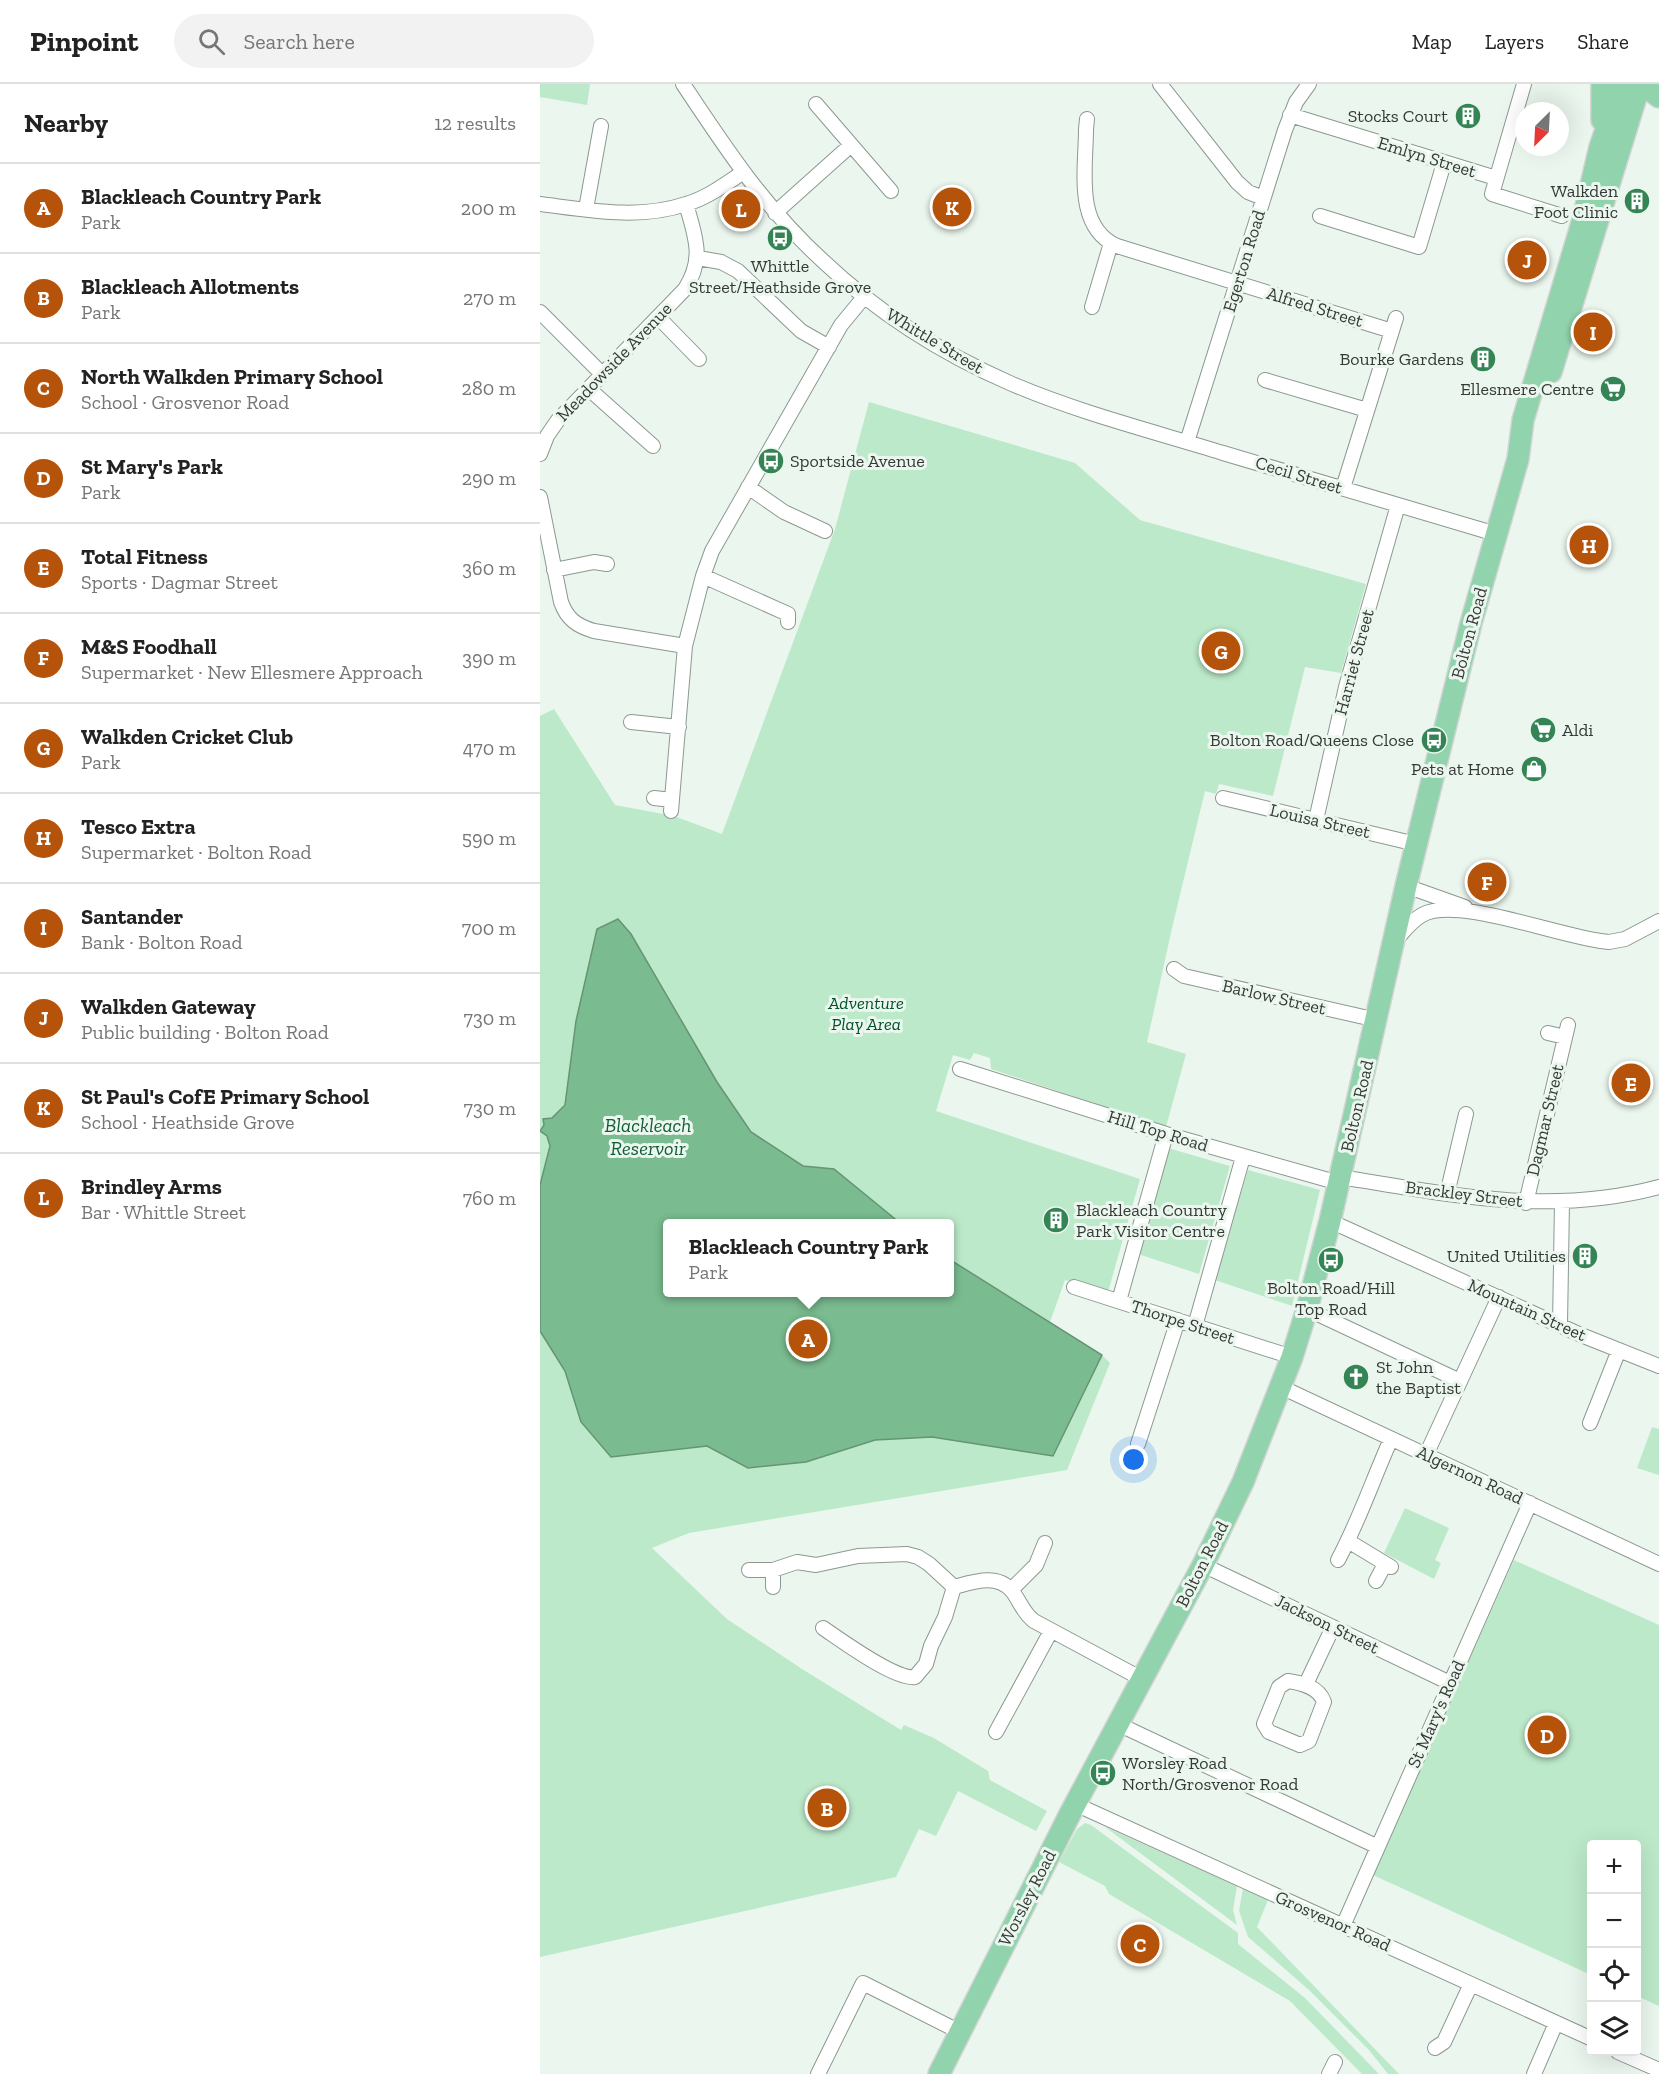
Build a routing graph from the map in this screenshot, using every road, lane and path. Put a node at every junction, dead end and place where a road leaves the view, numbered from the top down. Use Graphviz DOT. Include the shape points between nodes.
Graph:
graph roads {
  1 [pos="683,84"];
  2 [pos="1160,84"];
  3 [pos="1309,84"];
  4 [pos="1524,84"];
  5 [pos="1602,84"];
  6 [pos="1622,84"];
  7 [pos="1641,84"];
  8 [pos="1659,97"];
  9 [pos="816,104"];
  10 [pos="1290,116"];
  11 [pos="1088,119"];
  12 [pos="601,126"];
  13 [pos="851,145"];
  14 [pos="1600,147"];
  15 [pos="1444,162"];
  16 [pos="742,173"];
  17 [pos="1496,178"];
  18 [pos="891,191"];
  19 [pos="1263,198"];
  20 [pos="540,204"];
  21 [pos="686,204"];
  22 [pos="586,209"];
  23 [pos="775,213"];
  24 [pos="1320,216"];
  25 [pos="1562,216"];
  26 [pos="1112,243"];
  27 [pos="698,258"];
  28 [pos="1237,283"];
  29 [pos="864,297"];
  30 [pos="1099,300"];
  31 [pos="540,312"];
  32 [pos="658,317"];
  33 [pos="829,347"];
  34 [pos="699,359"];
  35 [pos="602,374"];
  36 [pos="1264,380"];
  37 [pos="589,389"];
  38 [pos="1367,410"];
  39 [pos="1102,417"];
  40 [pos="1188,442"];
  41 [pos="653,446"];
  42 [pos="540,454"];
  43 [pos="1518,459"];
  44 [pos="748,487"];
  45 [pos="1343,489"];
  46 [pos="540,497"];
  47 [pos="1398,505"];
  48 [pos="825,531"];
  49 [pos="1496,534"];
  50 [pos="608,564"];
  51 [pos="554,570"];
  52 [pos="703,576"];
  53 [pos="788,622"];
  54 [pos="686,646"];
  55 [pos="631,722"];
  56 [pos="679,727"];
  57 [pos="654,798"];
  58 [pos="1223,798"];
  59 [pos="1316,820"];
  60 [pos="1416,844"];
  61 [pos="1405,891"];
  62 [pos="1457,910"];
  63 [pos="1486,915"];
  64 [pos="1659,921"];
  65 [pos="1394,943"];
  66 [pos="1174,969"];
  67 [pos="1377,1020"];
  68 [pos="1548,1033"];
  69 [pos="960,1069"];
  70 [pos="1466,1114"];
  71 [pos="1166,1134"];
  72 [pos="1243,1157"];
  73 [pos="1340,1180"];
  74 [pos="1659,1187"];
  75 [pos="1447,1194"];
  76 [pos="1562,1202"];
  77 [pos="1526,1203"];
  78 [pos="1330,1221"];
  79 [pos="1074,1287"];
  80 [pos="1499,1297"];
  81 [pos="1119,1301"];
  82 [pos="1307,1310"];
  83 [pos="1178,1320"];
  84 [pos="1560,1325"];
  85 [pos="1195,1326"];
  86 [pos="1619,1350"];
  87 [pos="1292,1357"];
  88 [pos="1659,1366"];
  89 [pos="1460,1381"];
  90 [pos="1281,1387"];
  91 [pos="1590,1423"];
  92 [pos="1391,1439"];
  93 [pos="1138,1444"];
  94 [pos="1426,1455"];
  95 [pos="1530,1503"];
  96 [pos="1045,1541"];
  97 [pos="1348,1541"];
  98 [pos="1338,1560"];
  99 [pos="1203,1564"];
  100 [pos="1659,1564"];
  101 [pos="748,1570"];
  102 [pos="773,1570"];
  103 [pos="1376,1581"];
  104 [pos="774,1587"];
  105 [pos="954,1587"];
  106 [pos="1011,1590"];
  107 [pos="1334,1627"];
  108 [pos="823,1628"];
  109 [pos="850,1628"];
  110 [pos="1051,1630"];
  111 [pos="841,1640"];
  112 [pos="1142,1679"];
  113 [pos="1450,1683"];
  114 [pos="1306,1684"];
  115 [pos="1118,1724"];
  116 [pos="996,1732"];
  117 [pos="1073,1808"];
  118 [pos="1376,1846"];
  119 [pos="1343,1926"];
  120 [pos="1471,1984"];
  121 [pos="1556,2023"];
  122 [pos="960,2032"];
  123 [pos="1587,2037"];
  124 [pos="1436,2048"];
  125 [pos="1627,2056"];
  126 [pos="1659,2070"];
  127 [pos="818,2074"];
  128 [pos="939,2074"];
  129 [pos="1534,2074"];
  1 -- 16 [label="street, Whittle Street"];
  2 -- 19 [label="street" via="1237,182"];
  3 -- 10 [label="street, Egerton Road"];
  4 -- 17 [label="street"];
  5 -- 14 [label="main road"];
  6 -- 14 [label="main road, Bolton Road"];
  7 -- 8 [label="main road"];
  7 -- 43 [label="main road, Bolton Road" via="1534,427"];
  9 -- 13 [label="street"];
  10 -- 15 [label="street, Emlyn Street"];
  10 -- 19 [label="street, Egerton Road"];
  11 -- 26 [label="street" via="1092,196 1088,213 1099,234"];
  12 -- 22 [label="street"];
  13 -- 18 [label="street"];
  13 -- 23 [label="street"];
  14 -- 43 [label="main road, Bolton Road" via="1582,224 1523,420"];
  15 -- 17 [label="street, Emlyn Street"];
  15 -- 24 [label="street" via="1419,247"];
  16 -- 21 [label="street"];
  16 -- 23 [label="street, Whittle Street"];
  17 -- 25 [label="street" via="1492,194"];
  19 -- 28 [label="street, Egerton Road"];
  20 -- 22 [label="street"];
  21 -- 22 [label="street" via="647,212"];
  21 -- 27 [label="street"];
  23 -- 29 [label="street, Whittle Street"];
  26 -- 28 [label="street, Alfred Street"];
  26 -- 30 [label="street"];
  27 -- 32 [label="street, Meadowside Avenue" via="692,279"];
  27 -- 33 [label="street" via="721,262 738,271 801,331"];
  28 -- 38 [label="street, Alfred Street" via="1394,325"];
  28 -- 40 [label="street, Egerton Road"];
  29 -- 33 [label="street"];
  29 -- 39 [label="street, Whittle Street" via="917,334 988,373"];
  31 -- 35 [label="street"];
  32 -- 34 [label="street"];
  32 -- 35 [label="street, Meadowside Avenue"];
  33 -- 44 [label="street"];
  35 -- 37 [label="street, Meadowside Avenue"];
  36 -- 38 [label="street"];
  37 -- 41 [label="street"];
  37 -- 42 [label="street, Meadowside Avenue" via="552,427"];
  38 -- 45 [label="street, Alfred Street"];
  39 -- 40 [label="street, Cecil Street"];
  40 -- 45 [label="street, Cecil Street"];
  43 -- 49 [label="main road, Bolton Road"];
  44 -- 48 [label="street" via="784,512"];
  44 -- 52 [label="street" via="712,551"];
  45 -- 47 [label="street, Cecil Street"];
  46 -- 51 [label="street"];
  47 -- 49 [label="street, Cecil Street"];
  47 -- 59 [label="street, Harriet Street" via="1346,687"];
  49 -- 60 [label="main road, Bolton Road"];
  50 -- 51 [label="street" via="594,562"];
  51 -- 54 [label="street" via="564,611 575,623 594,631"];
  52 -- 53 [label="street" via="788,614"];
  52 -- 54 [label="street"];
  54 -- 56 [label="street"];
  55 -- 56 [label="street"];
  56 -- 57 [label="street" via="671,806"];
  58 -- 59 [label="street, Louisa Street"];
  59 -- 60 [label="street, Louisa Street"];
  60 -- 61 [label="main road, Bolton Road"];
  61 -- 62 [label="street"];
  61 -- 63 [label="street"];
  61 -- 65 [label="main road, Bolton Road"];
  62 -- 63 [label="street"];
  62 -- 65 [label="street" via="1422,915"];
  63 -- 64 [label="street" via="1609,942 1625,939"];
  65 -- 67 [label="main road, Bolton Road"];
  66 -- 67 [label="street, Barlow Street" via="1184,976"];
  67 -- 73 [label="main road, Bolton Road"];
  68 -- 77 [label="street, Dagmar Street" via="1566,1031"];
  69 -- 71 [label="street, Hill Top Road" via="981,1069"];
  70 -- 75 [label="street" via="1457,1128"];
  71 -- 72 [label="street, Hill Top Road"];
  71 -- 81 [label="street"];
  72 -- 73 [label="street, Hill Top Road"];
  72 -- 85 [label="street"];
  73 -- 75 [label="street, Brackley Street"];
  73 -- 78 [label="main road, Bolton Road"];
  74 -- 76 [label="street, Brackley Street" via="1619,1197"];
  75 -- 77 [label="street, Brackley Street"];
  76 -- 77 [label="street, Brackley Street"];
  76 -- 84 [label="street"];
  78 -- 80 [label="street, Mountain Street"];
  78 -- 82 [label="main road, Bolton Road"];
  79 -- 81 [label="street, Thorpe Street"];
  80 -- 84 [label="street, Mountain Street"];
  80 -- 89 [label="street"];
  81 -- 83 [label="street, Thorpe Street"];
  82 -- 87 [label="main road, Bolton Road"];
  82 -- 89 [label="street"];
  83 -- 85 [label="street, Thorpe Street"];
  83 -- 93 [label="street" via="1152,1420"];
  84 -- 86 [label="street, Mountain Street"];
  85 -- 87 [label="street, Thorpe Street"];
  86 -- 88 [label="street, Mountain Street"];
  86 -- 91 [label="street"];
  87 -- 90 [label="main road, Bolton Road"];
  89 -- 94 [label="street"];
  90 -- 92 [label="street, Algernon Road"];
  90 -- 99 [label="main road, Bolton Road" via="1243,1482"];
  92 -- 94 [label="street, Algernon Road"];
  92 -- 97 [label="street"];
  94 -- 95 [label="street, Algernon Road"];
  95 -- 100 [label="street, Algernon Road"];
  95 -- 113 [label="street, St Mary's Road"];
  96 -- 106 [label="street" via="1036,1565"];
  97 -- 98 [label="street"];
  97 -- 103 [label="street" via="1388,1566"];
  99 -- 107 [label="street, Jackson Street"];
  99 -- 112 [label="main road, Bolton Road"];
  101 -- 102 [label="street"];
  102 -- 104 [label="street"];
  102 -- 105 [label="street" via="797,1562 816,1565 846,1557 907,1554 929,1564"];
  105 -- 106 [label="street" via="986,1580"];
  105 -- 111 [label="street" via="918,1683"];
  106 -- 110 [label="street" via="1028,1616"];
  107 -- 113 [label="street, Jackson Street"];
  107 -- 114 [label="street"];
  108 -- 111 [label="street"];
  109 -- 111 [label="street"];
  110 -- 112 [label="street"];
  110 -- 116 [label="street"];
  112 -- 115 [label="main road, Bolton Road"];
  113 -- 118 [label="street, St Mary's Road"];
  114 -- 114 [label="street" via="1324,1702 1309,1740 1300,1745 1269,1732 1264,1725 1279,1687 1288,1681"];
  115 -- 117 [label="main road, Worsley Road"];
  115 -- 118 [label="street"];
  117 -- 119 [label="street, Grosvenor Road"];
  117 -- 122 [label="main road, Worsley Road"];
  118 -- 119 [label="street, St Mary's Road"];
  119 -- 120 [label="street, Grosvenor Road"];
  120 -- 121 [label="street, Grosvenor Road"];
  120 -- 124 [label="street" via="1444,2042"];
  121 -- 123 [label="street, Grosvenor Road"];
  121 -- 129 [label="street"];
  122 -- 127 [label="street" via="863,1983"];
  122 -- 128 [label="main road, Worsley Road"];
  125 -- 126 [label="street"];
}
